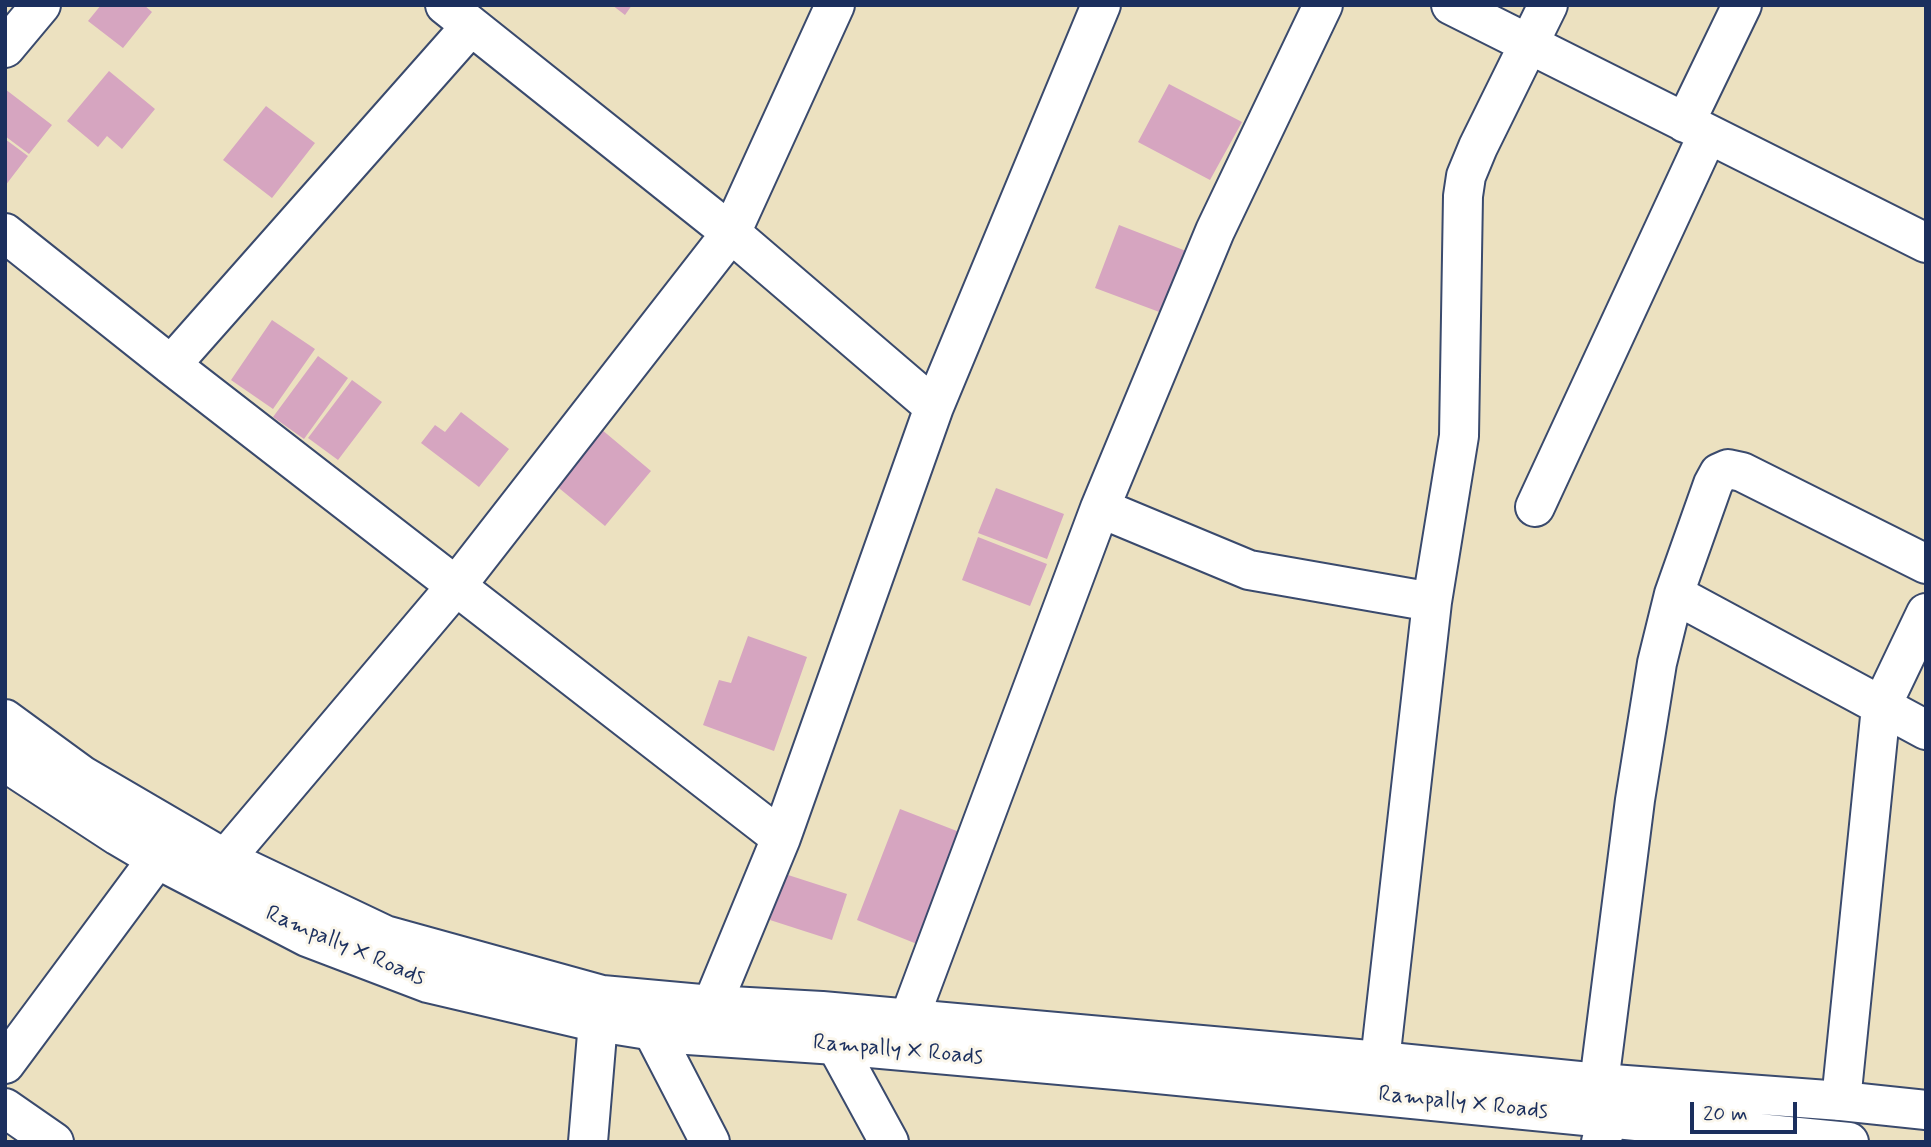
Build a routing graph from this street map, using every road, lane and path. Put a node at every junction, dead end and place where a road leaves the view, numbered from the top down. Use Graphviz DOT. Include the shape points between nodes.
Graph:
graph roads {
  1 [pos="41,5"];
  2 [pos="835,5"];
  3 [pos="1323,5"];
  4 [pos="1451,5"];
  5 [pos="1548,5"];
  6 [pos="1742,5"];
  7 [pos="1089,10"];
  8 [pos="458,15"];
  9 [pos="1529,45"];
  10 [pos="5,48"];
  11 [pos="1696,129"];
  12 [pos="5,233"];
  13 [pos="731,233"];
  14 [pos="1926,243"];
  15 [pos="171,365"];
  16 [pos="934,407"];
  17 [pos="1535,507"];
  18 [pos="1100,508"];
  19 [pos="1926,564"];
  20 [pos="456,586"];
  21 [pos="1674,594"];
  22 [pos="1433,602"];
  23 [pos="1926,613"];
  24 [pos="1881,707"];
  25 [pos="5,719"];
  26 [pos="1926,730"];
  27 [pos="5,762"];
  28 [pos="781,838"];
  29 [pos="157,859"];
  30 [pos="225,859"];
  31 [pos="712,1005"];
  32 [pos="909,1019"];
  33 [pos="598,1022"];
  34 [pos="652,1030"];
  35 [pos="836,1045"];
  36 [pos="1380,1060"];
  37 [pos="5,1064"];
  38 [pos="1841,1101"];
  39 [pos="5,1108"];
  40 [pos="1926,1110"];
  41 [pos="1603,1114"];
  42 [pos="54,1142"];
  43 [pos="588,1142"];
  44 [pos="709,1142"];
  45 [pos="889,1142"];
  46 [pos="1849,1142"];
  1 -- 10 [label="street"];
  2 -- 13 [label="street"];
  3 -- 18 [label="street" via="1215,231"];
  4 -- 9 [label="street"];
  5 -- 9 [label="street"];
  6 -- 11 [label="street"];
  7 -- 16 [label="street"];
  8 -- 13 [label="street"];
  8 -- 15 [label="street"];
  9 -- 11 [label="street"];
  9 -- 22 [label="street" via="1466,176 1460,436"];
  11 -- 14 [label="street"];
  11 -- 17 [label="street"];
  12 -- 15 [label="street"];
  13 -- 16 [label="street"];
  13 -- 20 [label="street"];
  15 -- 20 [label="street"];
  16 -- 28 [label="street"];
  18 -- 22 [label="street" via="1249,570"];
  18 -- 32 [label="street"];
  19 -- 21 [label="street" via="1728,469 1719,473 1713,484"];
  20 -- 28 [label="street"];
  20 -- 30 [label="street"];
  21 -- 24 [label="street"];
  21 -- 41 [label="street" via="1657,663 1635,800"];
  22 -- 36 [label="street"];
  23 -- 24 [label="street"];
  24 -- 26 [label="street"];
  24 -- 38 [label="street"];
  25 -- 30 [label="street" via="83,776"];
  27 -- 29 [label="street, Rampally X Roads"];
  28 -- 31 [label="street"];
  29 -- 33 [label="street, Rampally X Roads" via="307,937 428,983"];
  29 -- 37 [label="street"];
  30 -- 31 [label="street" via="385,935 602,995"];
  31 -- 32 [label="street"];
  32 -- 36 [label="street"];
  33 -- 34 [label="street, Rampally X Roads"];
  33 -- 43 [label="street"];
  34 -- 35 [label="street, Rampally X Roads"];
  34 -- 44 [label="street"];
  35 -- 41 [label="street, Rampally X Roads"];
  35 -- 45 [label="street"];
  36 -- 41 [label="street"];
  38 -- 40 [label="street"];
  38 -- 41 [label="street"];
  39 -- 42 [label="street"];
  41 -- 46 [label="street, Rampally X Roads"];
}
